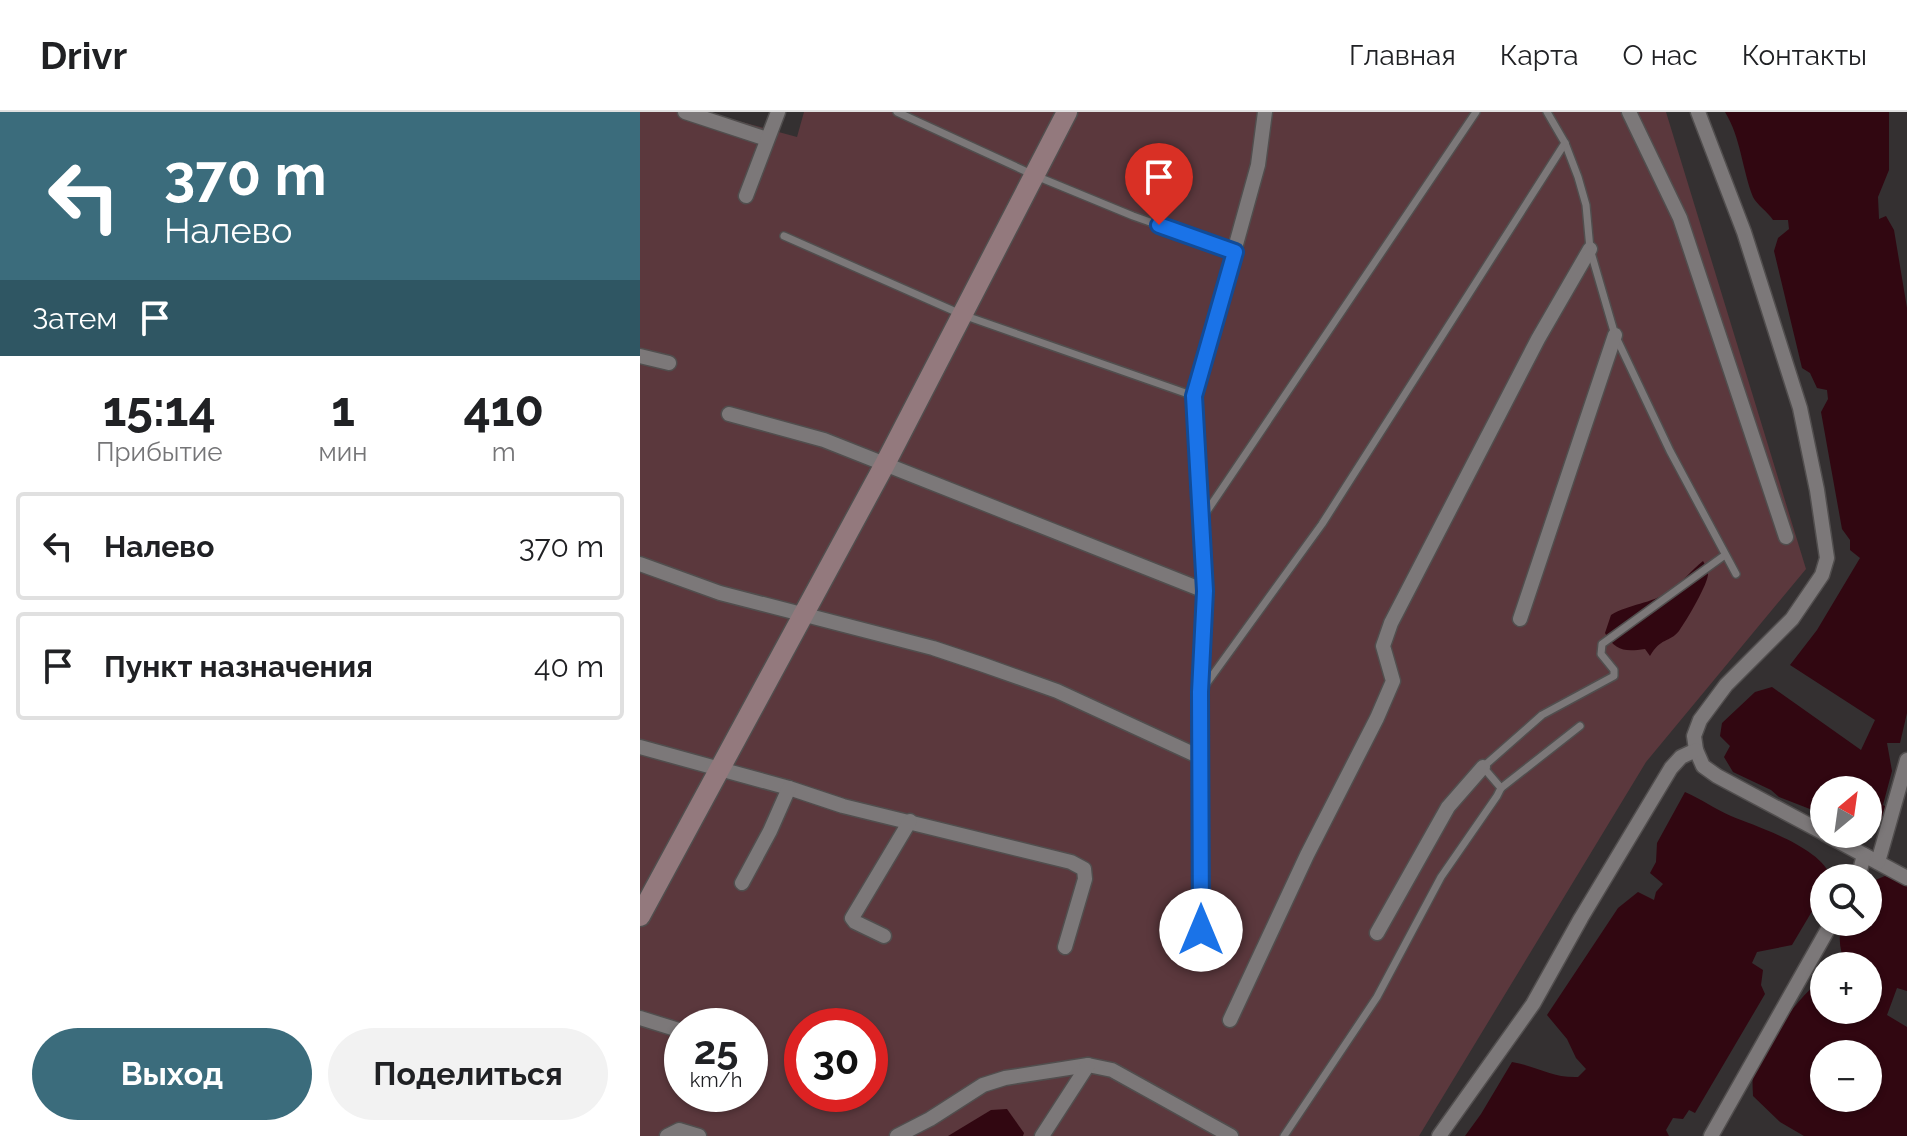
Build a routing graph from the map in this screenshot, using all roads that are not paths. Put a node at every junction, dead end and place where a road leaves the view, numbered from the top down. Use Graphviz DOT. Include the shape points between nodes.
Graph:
graph roads {
  1 [pos="685,112"];
  2 [pos="778,112"];
  3 [pos="897,112"];
  4 [pos="1067,112"];
  5 [pos="1265,112"];
  6 [pos="1476,112"];
  7 [pos="1547,112"];
  8 [pos="1629,112"];
  9 [pos="1698,112"];
  10 [pos="767,139"];
  11 [pos="1565,143"];
  12 [pos="1036,176"];
  13 [pos="746,196"];
  14 [pos="784,236"];
  15 [pos="1590,249"];
  16 [pos="1235,252"];
  17 [pos="963,315"];
  18 [pos="1615,335"];
  19 [pos="640,356"];
  20 [pos="669,363"];
  21 [pos="1194,396"];
  22 [pos="729,414"];
  23 [pos="885,464"];
  24 [pos="1203,517"];
  25 [pos="1786,537"];
  26 [pos="1725,555"];
  27 [pos="640,564"];
  28 [pos="1736,574"];
  29 [pos="1205,591"];
  30 [pos="802,615"];
  31 [pos="1520,619"];
  32 [pos="1200,692"];
  33 [pos="1580,726"];
  34 [pos="640,747"];
  35 [pos="1696,750"];
  36 [pos="1200,757"];
  37 [pos="1907,760"];
  38 [pos="1483,767"];
  39 [pos="720,771"];
  40 [pos="789,788"];
  41 [pos="1501,788"];
  42 [pos="910,821"];
  43 [pos="1810,826"];
  44 [pos="1852,848"];
  45 [pos="1871,858"];
  46 [pos="1867,864"];
  47 [pos="1907,878"];
  48 [pos="742,883"];
  49 [pos="640,916"];
  50 [pos="1201,930"];
  51 [pos="1377,933"];
  52 [pos="884,936"];
  53 [pos="1824,936"];
  54 [pos="1065,947"];
  55 [pos="640,1018"];
  56 [pos="1230,1020"];
  57 [pos="664,1025"];
  58 [pos="1088,1065"];
  59 [pos="667,1136"];
  60 [pos="699,1136"];
  61 [pos="897,1136"];
  62 [pos="1042,1136"];
  63 [pos="1231,1136"];
  64 [pos="1284,1136"];
  65 [pos="1439,1136"];
  66 [pos="1711,1136"];
  1 -- 10 [label="street"];
  2 -- 10 [label="street"];
  3 -- 12 [label="lane"];
  4 -- 12 [label="street"];
  5 -- 16 [label="street" via="1258,165"];
  6 -- 24 [label="lane"];
  7 -- 11 [label="lane"];
  8 -- 25 [label="street" via="1680,218"];
  9 -- 35 [label="street" via="1744,232 1800,408 1827,558 1822,575 1792,619 1726,685 1700,720"];
  10 -- 13 [label="street"];
  11 -- 15 [label="lane" via="1586,205"];
  11 -- 32 [label="lane" via="1322,524"];
  12 -- 16 [label="lane"];
  12 -- 17 [label="street"];
  14 -- 17 [label="lane"];
  15 -- 18 [label="lane"];
  15 -- 56 [label="street" via="1391,623 1383,646 1393,681"];
  16 -- 21 [label="street"];
  17 -- 21 [label="lane"];
  17 -- 23 [label="street"];
  18 -- 26 [label="lane"];
  18 -- 31 [label="street"];
  19 -- 20 [label="street"];
  21 -- 24 [label="street"];
  22 -- 23 [label="street" via="824,440"];
  23 -- 29 [label="street"];
  23 -- 30 [label="street"];
  24 -- 29 [label="street"];
  26 -- 28 [label="lane"];
  26 -- 38 [label="lane" via="1602,644 1601,654 1614,676 1542,715"];
  27 -- 30 [label="street"];
  29 -- 32 [label="street"];
  30 -- 36 [label="street" via="933,648 1044,687"];
  30 -- 39 [label="street"];
  32 -- 36 [label="street"];
  33 -- 41 [label="lane"];
  34 -- 39 [label="street"];
  35 -- 43 [label="street" via="1703,766 1717,776"];
  35 -- 65 [label="street" via="1671,768 1533,1004"];
  36 -- 50 [label="street"];
  37 -- 45 [label="street"];
  38 -- 41 [label="lane"];
  38 -- 51 [label="street" via="1448,807"];
  39 -- 40 [label="street"];
  39 -- 49 [label="street"];
  40 -- 42 [label="street"];
  40 -- 48 [label="street"];
  41 -- 64 [label="lane" via="1441,877 1377,997"];
  42 -- 52 [label="street" via="852,918"];
  42 -- 54 [label="street" via="1084,869"];
  44 -- 45 [label="street"];
  45 -- 46 [label="street"];
  45 -- 47 [label="street"];
  53 -- 66 [label="street"];
  55 -- 57 [label="street"];
  58 -- 61 [label="street" via="983,1085"];
  58 -- 62 [label="street"];
  58 -- 63 [label="street" via="1112,1070"];
  59 -- 60 [label="street" via="679,1130"];
}
